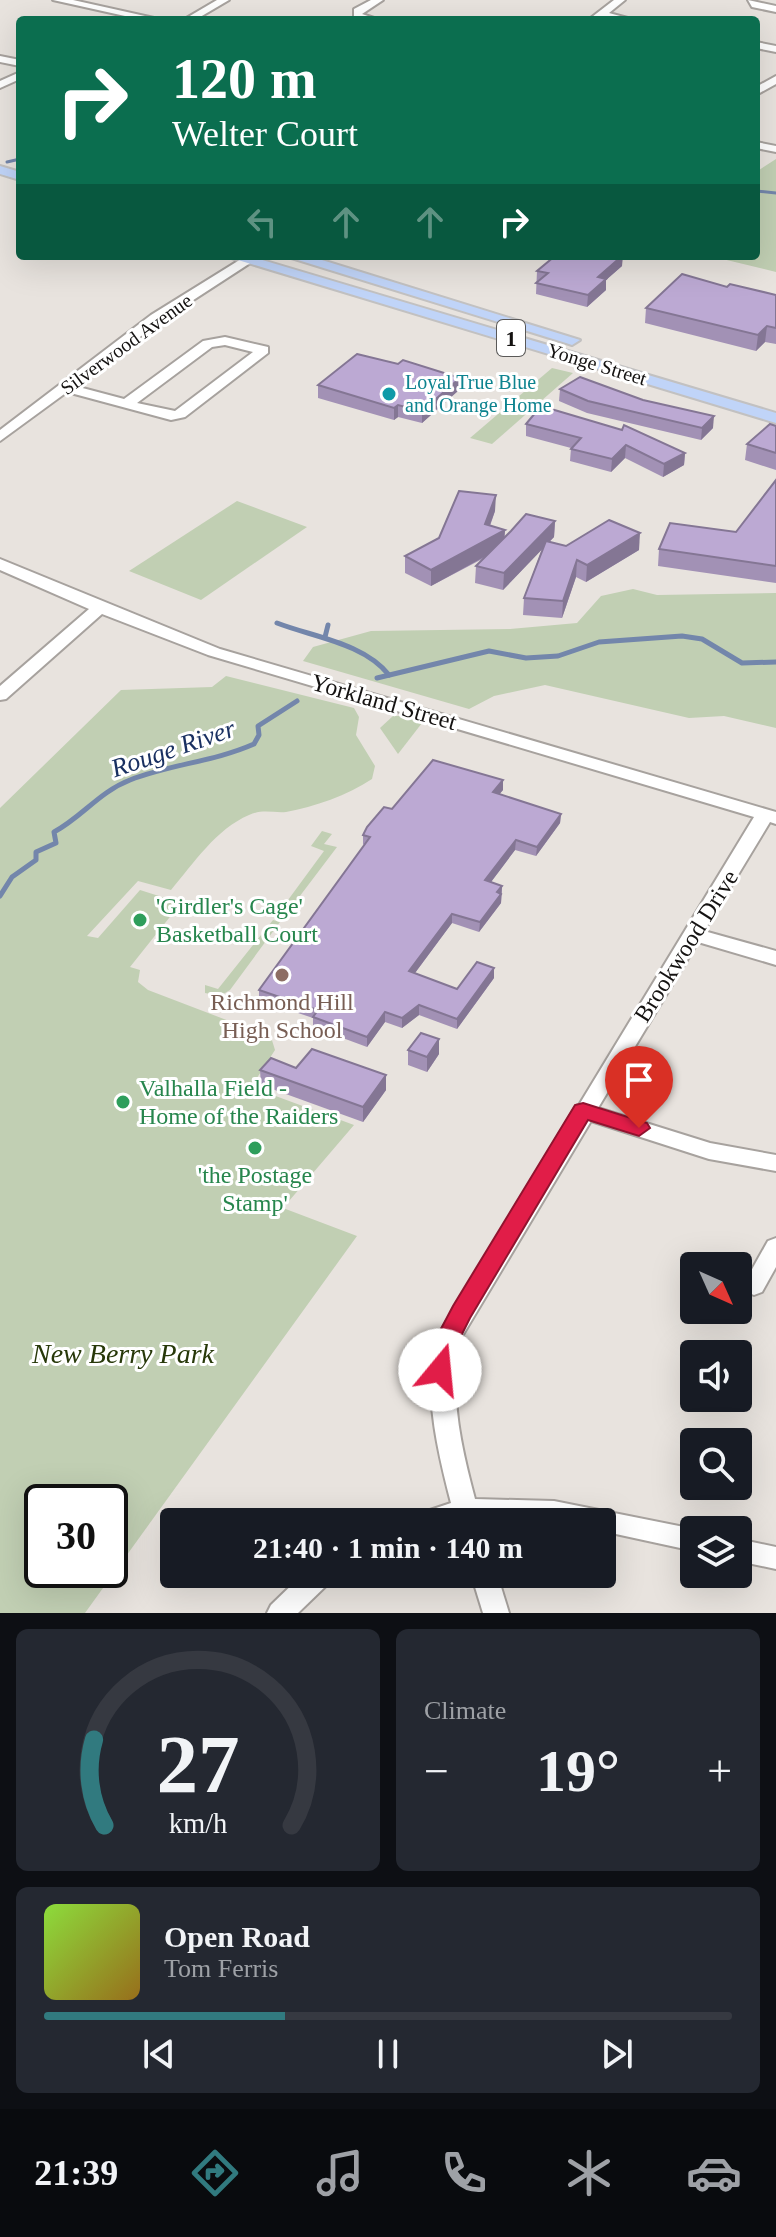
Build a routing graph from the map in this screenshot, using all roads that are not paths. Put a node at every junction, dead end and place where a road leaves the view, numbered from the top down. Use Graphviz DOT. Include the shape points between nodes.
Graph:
graph roads {
  1 [pos="59,0"];
  2 [pos="224,0"];
  3 [pos="378,0"];
  4 [pos="620,0"];
  5 [pos="753,0"];
  6 [pos="776,9"];
  7 [pos="119,16"];
  8 [pos="195,16"];
  9 [pos="357,16"];
  10 [pos="598,16"];
  11 [pos="241,260"];
  12 [pos="255,260"];
  13 [pos="306,260"];
  14 [pos="66,388"];
  15 [pos="776,402"];
  16 [pos="127,404"];
  17 [pos="776,418"];
  18 [pos="0,437"];
  19 [pos="0,564"];
  20 [pos="100,608"];
  21 [pos="0,695"];
  22 [pos="771,816"];
  23 [pos="695,935"];
  24 [pos="776,958"];
  25 [pos="583,1111"];
  26 [pos="776,1163"];
  27 [pos="776,1247"];
  28 [pos="754,1286"];
  29 [pos="466,1508"];
  30 [pos="616,1523"];
  31 [pos="680,1537"];
  32 [pos="752,1553"];
  33 [pos="776,1558"];
  34 [pos="306,1588"];
  35 [pos="488,1588"];
  36 [pos="280,1613"];
  37 [pos="496,1613"];
  1 -- 7 [label="street"];
  2 -- 8 [label="street"];
  3 -- 9 [label="street"];
  4 -- 10 [label="street"];
  5 -- 6 [label="street"];
  11 -- 14 [label="street, Silverwood Avenue"];
  12 -- 17 [label="main road, Yonge Street / 1"];
  13 -- 15 [label="main road, Yonge Street / 1"];
  14 -- 16 [label="street"];
  14 -- 18 [label="street, Silverwood Avenue"];
  16 -- 16 [label="street" via="171,416 183,413 263,350 225,341 208,344"];
  19 -- 20 [label="street, Yorkland Street"];
  20 -- 21 [label="street"];
  20 -- 22 [label="street, Yorkland Street" via="214,652"];
  22 -- 23 [label="street, Brookwood Drive"];
  23 -- 24 [label="street"];
  23 -- 25 [label="street, Brookwood Drive"];
  25 -- 26 [label="street" via="709,1151"];
  25 -- 29 [label="street, Brookwood Drive" via="446,1342 440,1370 444,1407"];
  27 -- 28 [label="street"];
  30 -- 31 [label="street"];
  32 -- 33 [label="street"];
  34 -- 36 [label="street"];
  35 -- 37 [label="street"];
}
